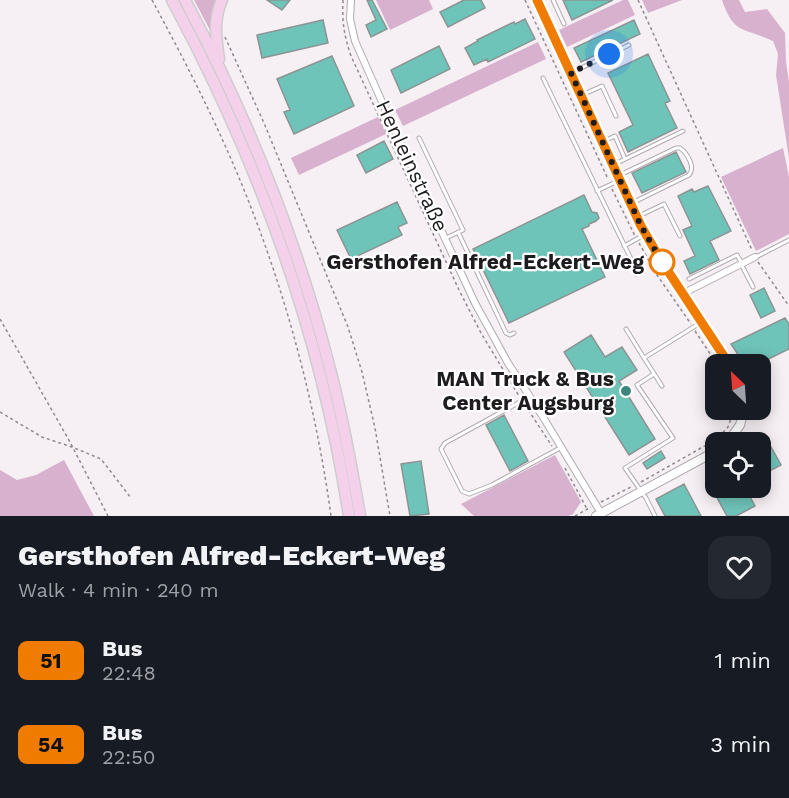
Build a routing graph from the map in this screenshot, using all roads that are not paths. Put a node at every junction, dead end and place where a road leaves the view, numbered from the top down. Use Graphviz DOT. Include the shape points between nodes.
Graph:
graph roads {
  1 [pos="172,0"];
  2 [pos="185,0"];
  3 [pos="222,0"];
  4 [pos="351,0"];
  5 [pos="553,0"];
  6 [pos="539,1"];
  7 [pos="564,24"];
  8 [pos="629,45"];
  9 [pos="220,68"];
  10 [pos="571,73"];
  11 [pos="543,78"];
  12 [pos="581,96"];
  13 [pos="616,116"];
  14 [pos="683,130"];
  15 [pos="419,138"];
  16 [pos="602,141"];
  17 [pos="625,159"];
  18 [pos="613,165"];
  19 [pos="619,178"];
  20 [pos="597,191"];
  21 [pos="631,203"];
  22 [pos="637,217"];
  23 [pos="458,232"];
  24 [pos="646,234"];
  25 [pos="680,236"];
  26 [pos="446,238"];
  27 [pos="789,240"];
  28 [pos="624,246"];
  29 [pos="755,257"];
  30 [pos="633,263"];
  31 [pos="741,264"];
  32 [pos="627,266"];
  33 [pos="710,268"];
  34 [pos="636,274"];
  35 [pos="714,278"];
  36 [pos="689,279"];
  37 [pos="753,287"];
  38 [pos="682,294"];
  39 [pos="701,322"];
  40 [pos="626,329"];
  41 [pos="514,333"];
  42 [pos="722,354"];
  43 [pos="644,358"];
  44 [pos="654,374"];
  45 [pos="662,386"];
  46 [pos="529,397"];
  47 [pos="561,447"];
  48 [pos="705,457"];
  49 [pos="641,492"];
  50 [pos="599,515"];
  51 [pos="349,516"];
  52 [pos="360,516"];
  53 [pos="655,516"];
  1 -- 51 [label="highway" via="236,129 291,274 329,409"];
  2 -- 9 [label="highway"];
  3 -- 9 [label="highway" via="215,26"];
  4 -- 26 [label="street, Henleinstraße" via="355,41"];
  5 -- 7 [label="lane"];
  6 -- 10 [label="street"];
  8 -- 10 [label="lane"];
  9 -- 52 [label="highway" via="268,177 304,279 334,386"];
  10 -- 12 [label="street"];
  11 -- 20 [label="lane"];
  12 -- 13 [label="lane" via="602,86"];
  12 -- 16 [label="street"];
  14 -- 17 [label="lane"];
  15 -- 23 [label="lane" via="463,230"];
  16 -- 17 [label="lane" via="615,136"];
  16 -- 18 [label="street"];
  17 -- 18 [label="lane"];
  18 -- 19 [label="street"];
  19 -- 20 [label="lane"];
  19 -- 21 [label="street"];
  19 -- 21 [label="lane" via="676,148 685,153 692,167 689,175"];
  20 -- 28 [label="lane"];
  21 -- 22 [label="street"];
  22 -- 24 [label="street"];
  22 -- 25 [label="lane" via="664,204"];
  23 -- 26 [label="lane"];
  23 -- 41 [label="lane" via="506,333"];
  24 -- 28 [label="lane"];
  24 -- 38 [label="street"];
  26 -- 46 [label="street, Henleinstraße" via="475,303"];
  27 -- 29 [label="lane"];
  28 -- 30 [label="lane"];
  29 -- 31 [label="street"];
  30 -- 32 [label="lane"];
  30 -- 34 [label="lane"];
  31 -- 33 [label="lane" via="737,255"];
  31 -- 35 [label="street"];
  31 -- 37 [label="lane"];
  33 -- 35 [label="lane"];
  33 -- 36 [label="lane"];
  35 -- 38 [label="street"];
  38 -- 39 [label="street"];
  39 -- 42 [label="street"];
  39 -- 43 [label="lane"];
  40 -- 43 [label="lane"];
  43 -- 44 [label="lane"];
  44 -- 45 [label="lane"];
  44 -- 49 [label="lane" via="637,386 673,438 625,468"];
  46 -- 47 [label="street, Henleinstraße"];
  46 -- 47 [label="lane" via="445,443 441,449 462,490 469,494 492,485"];
  47 -- 50 [label="street, Henleinstraße"];
  48 -- 49 [label="street"];
  49 -- 50 [label="street"];
  49 -- 53 [label="lane"];
}
